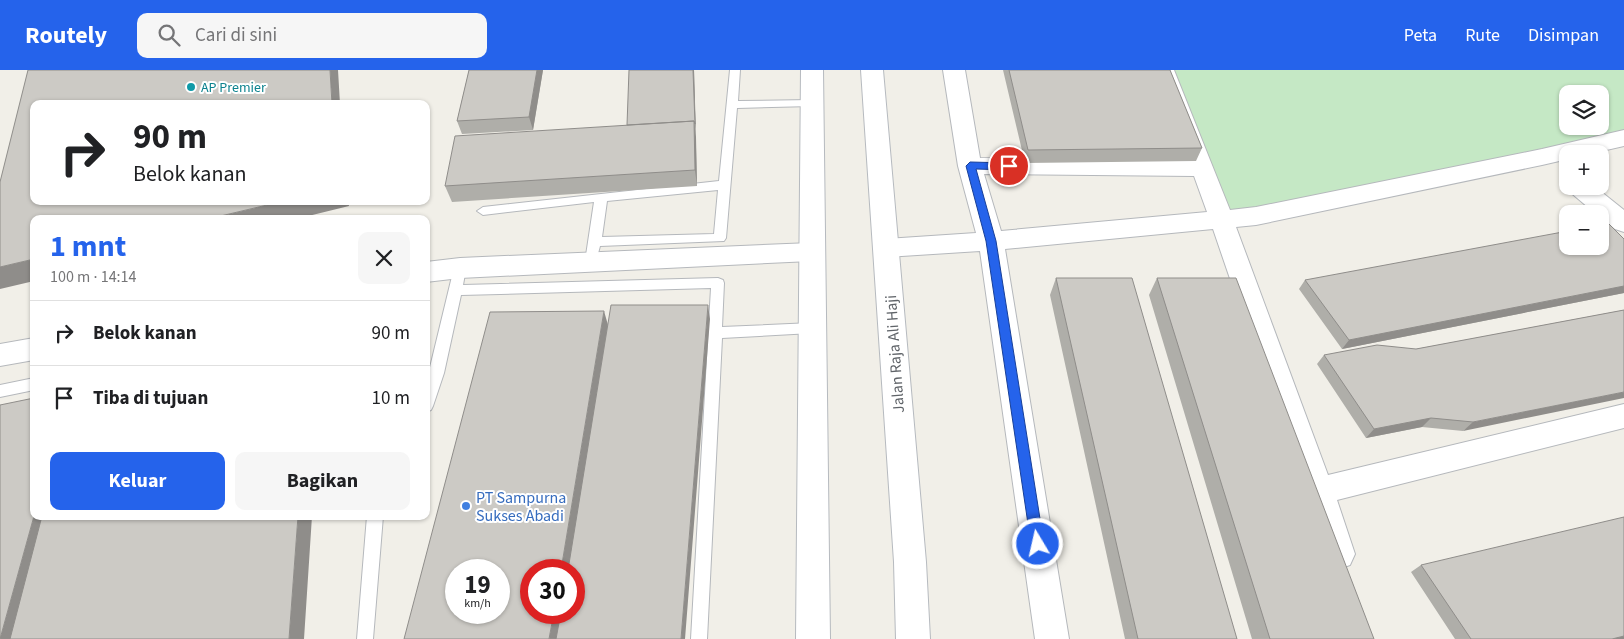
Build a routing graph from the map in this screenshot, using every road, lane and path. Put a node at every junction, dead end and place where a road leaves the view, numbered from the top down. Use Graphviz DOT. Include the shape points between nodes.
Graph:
graph roads {
  1 [pos="735,70"];
  2 [pos="812,70"];
  3 [pos="872,70"];
  4 [pos="954,70"];
  5 [pos="1163,70"];
  6 [pos="812,103"];
  7 [pos="732,105"];
  8 [pos="1624,138"];
  9 [pos="1542,157"];
  10 [pos="970,166"];
  11 [pos="1203,168"];
  12 [pos="1559,171"];
  13 [pos="725,185"];
  14 [pos="1589,195"];
  15 [pos="602,197"];
  16 [pos="483,211"];
  17 [pos="1220,220"];
  18 [pos="1624,223"];
  19 [pos="991,241"];
  20 [pos="886,248"];
  21 [pos="593,252"];
  22 [pos="811,252"];
  23 [pos="430,273"];
  24 [pos="457,279"];
  25 [pos="812,328"];
  26 [pos="715,333"];
  27 [pos="30,349"];
  28 [pos="0,355"];
  29 [pos="30,385"];
  30 [pos="0,391"];
  31 [pos="430,394"];
  32 [pos="1624,416"];
  33 [pos="1319,491"];
  34 [pos="375,520"];
  35 [pos="1346,574"];
  36 [pos="365,639"];
  37 [pos="699,639"];
  38 [pos="813,639"];
  39 [pos="913,639"];
  40 [pos="1052,639"];
  1 -- 7 [label="lane"];
  2 -- 6 [label="street"];
  3 -- 20 [label="street, Jalan Raja Ali Haji"];
  4 -- 10 [label="street"];
  5 -- 11 [label="street"];
  6 -- 7 [label="lane"];
  6 -- 22 [label="street"];
  7 -- 13 [label="lane"];
  8 -- 9 [label="street"];
  9 -- 12 [label="street"];
  9 -- 17 [label="street" via="1265,214"];
  10 -- 11 [label="street"];
  10 -- 19 [label="street"];
  11 -- 17 [label="street"];
  13 -- 15 [label="lane"];
  13 -- 21 [label="lane" via="720,238"];
  14 -- 18 [label="street"];
  15 -- 16 [label="lane"];
  15 -- 21 [label="lane"];
  17 -- 19 [label="street"];
  17 -- 33 [label="street"];
  19 -- 20 [label="street"];
  19 -- 40 [label="street"];
  20 -- 39 [label="street, Jalan Raja Ali Haji"];
  21 -- 22 [label="street"];
  21 -- 24 [label="street"];
  22 -- 25 [label="street"];
  23 -- 24 [label="street"];
  24 -- 26 [label="lane" via="718,283"];
  24 -- 31 [label="lane"];
  25 -- 26 [label="lane"];
  25 -- 38 [label="street"];
  26 -- 37 [label="lane"];
  27 -- 28 [label="street"];
  29 -- 30 [label="lane"];
  32 -- 33 [label="street"];
  33 -- 35 [label="street"];
  34 -- 36 [label="lane"];
}
